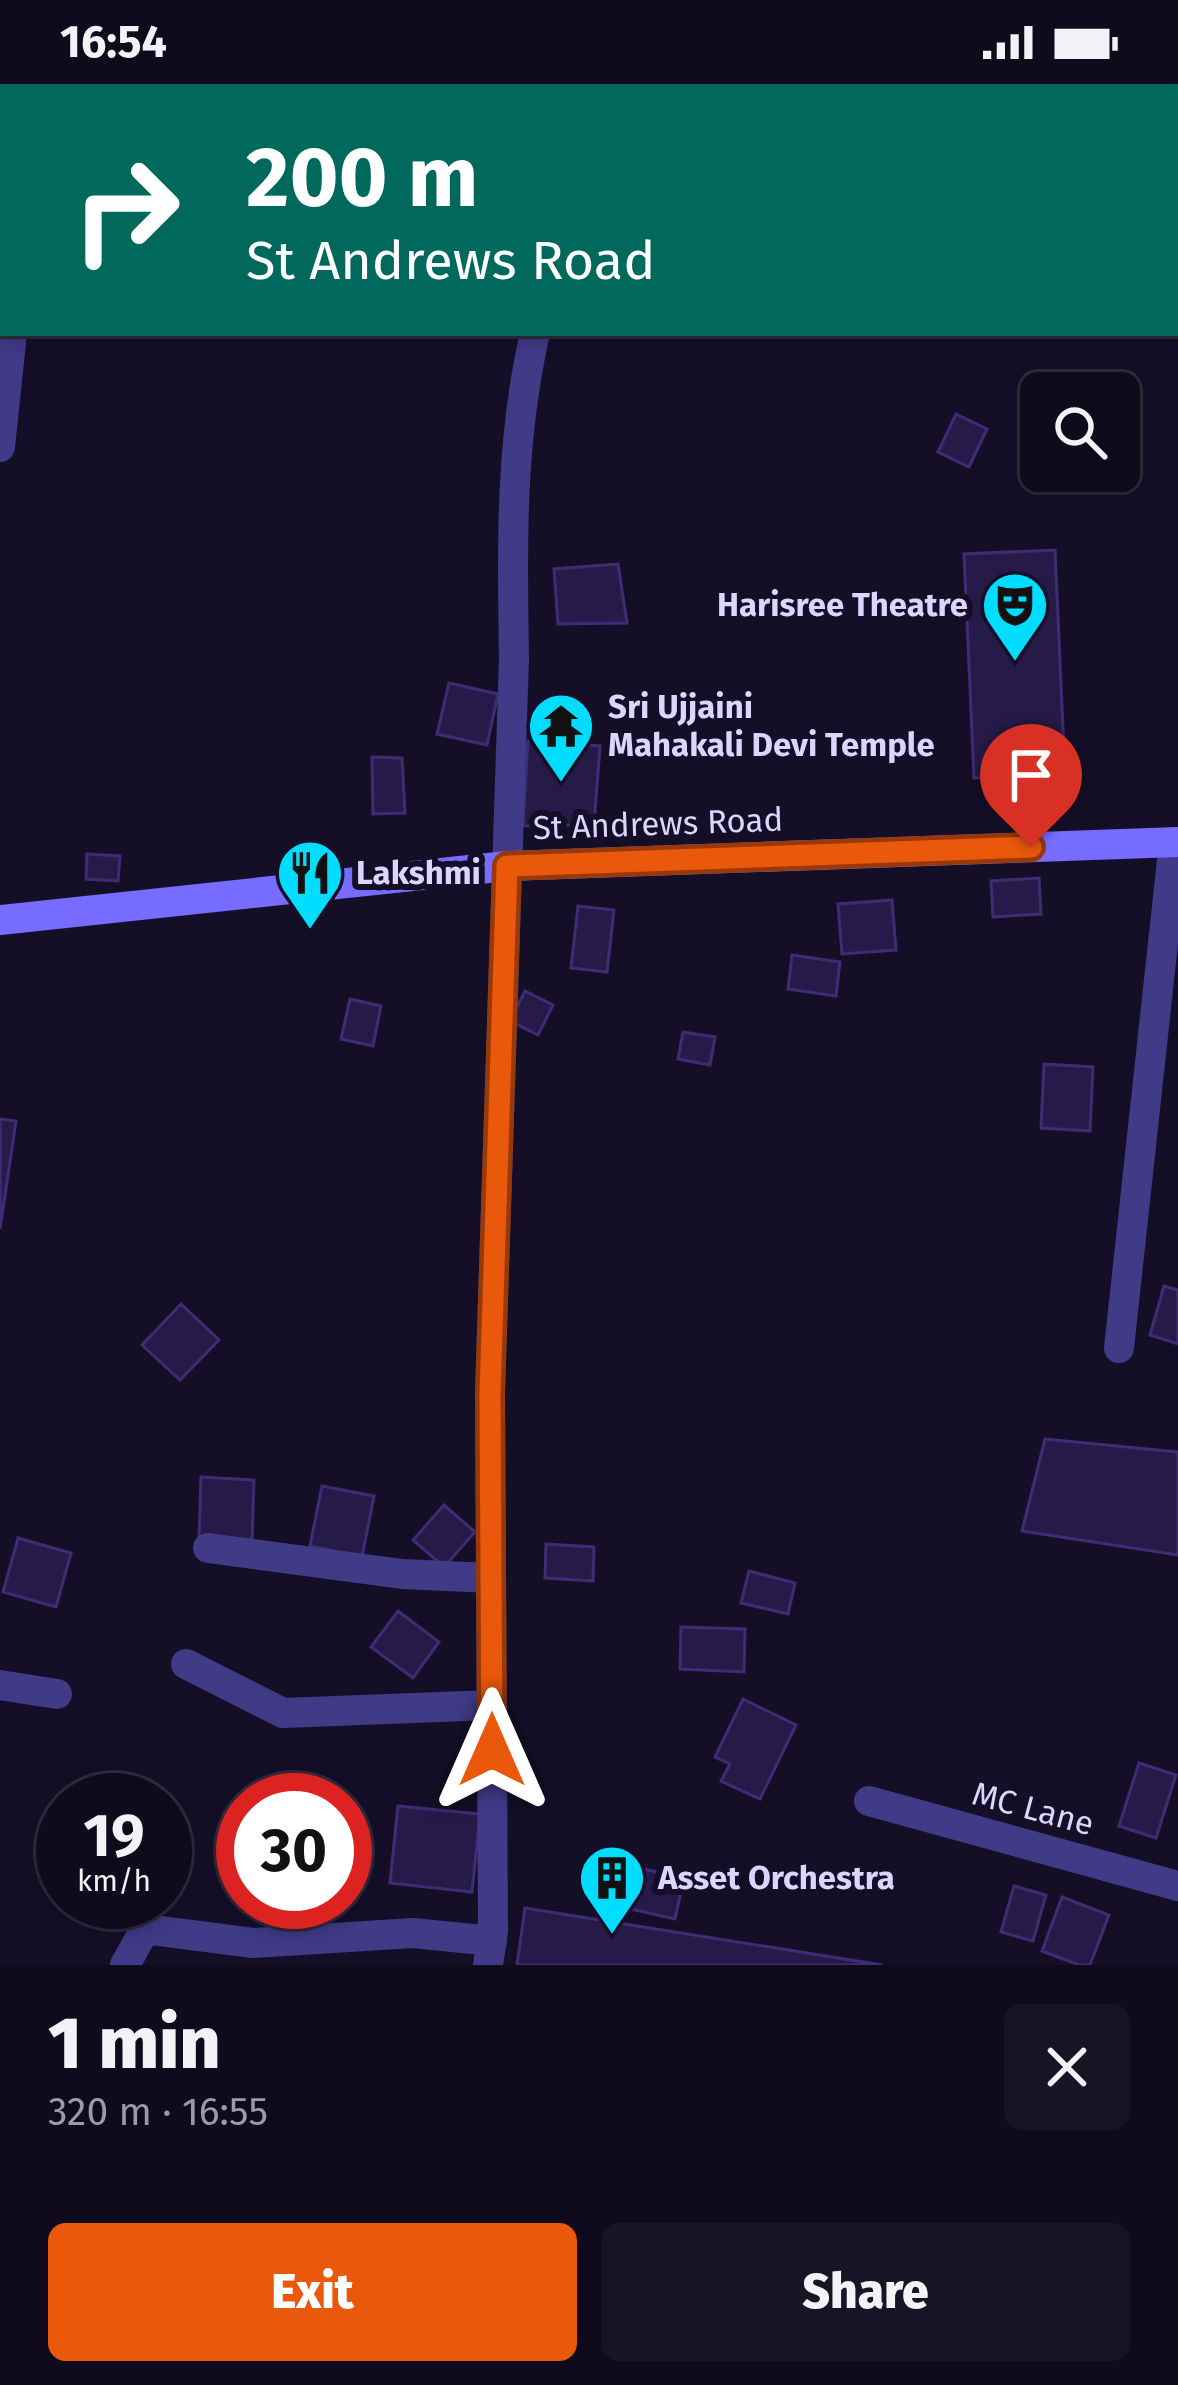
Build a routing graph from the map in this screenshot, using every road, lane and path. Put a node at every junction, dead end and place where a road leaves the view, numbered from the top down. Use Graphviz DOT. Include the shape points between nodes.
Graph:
graph roads {
  1 [pos="11,336"];
  2 [pos="534,336"];
  3 [pos="0,447"];
  4 [pos="1176,842"];
  5 [pos="507,866"];
  6 [pos="0,920"];
  7 [pos="1119,1348"];
  8 [pos="208,1548"];
  9 [pos="491,1578"];
  10 [pos="186,1664"];
  11 [pos="0,1684"];
  12 [pos="57,1694"];
  13 [pos="492,1705"];
  14 [pos="869,1801"];
  15 [pos="1178,1886"];
  16 [pos="490,1953"];
  17 [pos="125,1965"];
  1 -- 3 [label="street"];
  2 -- 5 [label="street" via="519,402 512,537"];
  4 -- 5 [label="main road, St Andrews Road"];
  4 -- 7 [label="street"];
  5 -- 6 [label="main road, St Andrews Road"];
  5 -- 9 [label="street"];
  8 -- 9 [label="street"];
  9 -- 13 [label="street"];
  10 -- 13 [label="street" via="283,1713"];
  11 -- 12 [label="street"];
  13 -- 16 [label="street"];
  14 -- 15 [label="street, MC Lane"];
  16 -- 17 [label="street" via="412,1933 253,1943 146,1929"];
}
